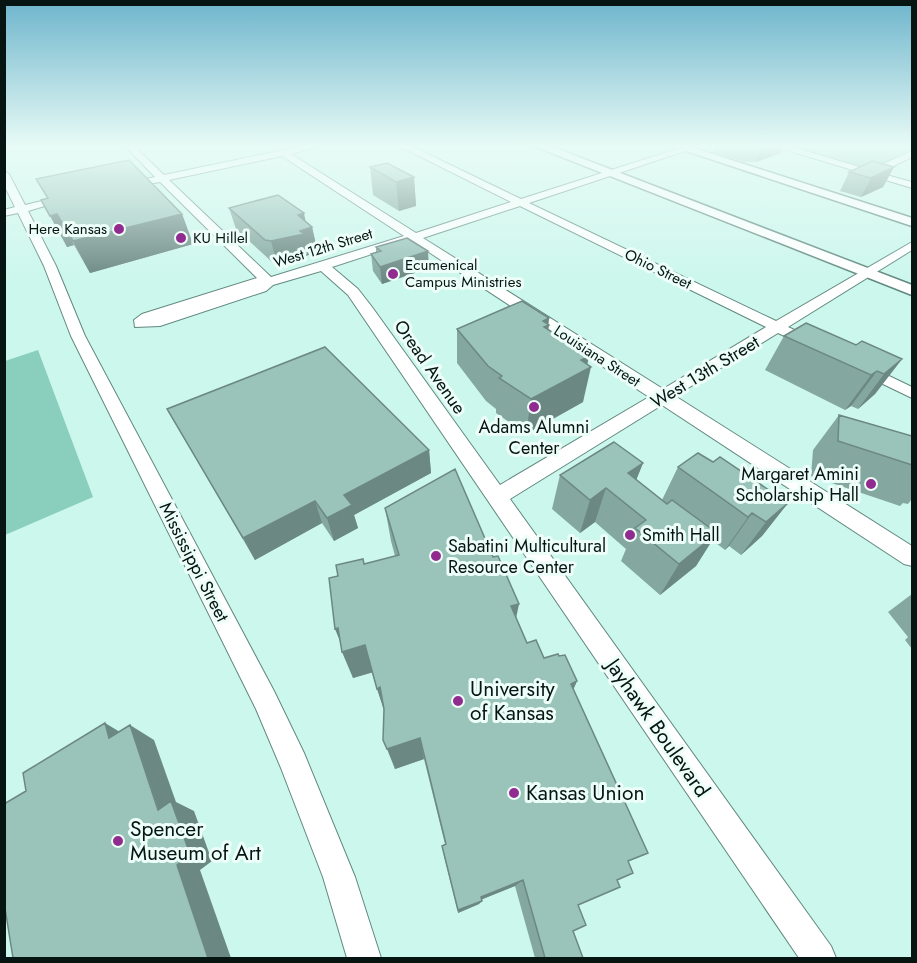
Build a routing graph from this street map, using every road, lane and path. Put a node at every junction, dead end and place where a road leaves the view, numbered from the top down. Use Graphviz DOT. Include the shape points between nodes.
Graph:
graph roads {
  1 [pos="8,191"];
  2 [pos="174,191"];
  3 [pos="341,191"];
  4 [pos="496,191"];
  5 [pos="558,191"];
  6 [pos="655,191"];
  7 [pos="817,191"];
  8 [pos="83,195"];
  9 [pos="521,203"];
  10 [pos="13,211"];
  11 [pos="912,222"];
  12 [pos="412,238"];
  13 [pos="912,245"];
  14 [pos="322,266"];
  15 [pos="868,273"];
  16 [pos="268,282"];
  17 [pos="912,290"];
  18 [pos="778,328"];
  19 [pos="828,352"];
  20 [pos="849,362"];
  21 [pos="912,393"];
  22 [pos="663,397"];
  23 [pos="497,497"];
  24 [pos="912,557"];
  25 [pos="364,958"];
  26 [pos="819,958"];
  1 -- 10 [label="street, Mississippi Street"];
  2 -- 16 [label="street"];
  3 -- 12 [label="street, Louisiana Street"];
  4 -- 9 [label="street, Ohio Street"];
  5 -- 9 [label="street, West 12th Street"];
  6 -- 15 [label="main road"];
  7 -- 11 [label="main road"];
  8 -- 10 [label="street"];
  9 -- 12 [label="street, West 12th Street"];
  9 -- 18 [label="street, Ohio Street"];
  10 -- 25 [label="street, Mississippi Street" via="50,266 78,336 265,700 339,877"];
  12 -- 14 [label="street, West 12th Street"];
  12 -- 22 [label="street, Louisiana Street"];
  13 -- 15 [label="street, West 13th Street"];
  14 -- 16 [label="street, West 12th Street"];
  14 -- 23 [label="street, Oread Avenue" via="362,303"];
  15 -- 17 [label="main road"];
  15 -- 18 [label="street, West 13th Street"];
  16 -- 16 [label="street, West 12th Street" via="255,282 141,320 140,324 155,323 261,288"];
  18 -- 19 [label="street, Ohio Street"];
  18 -- 22 [label="street, West 13th Street"];
  20 -- 21 [label="street"];
  22 -- 23 [label="street, West 13th Street"];
  22 -- 24 [label="street, Louisiana Street"];
  23 -- 26 [label="street, Jayhawk Boulevard"];
}
